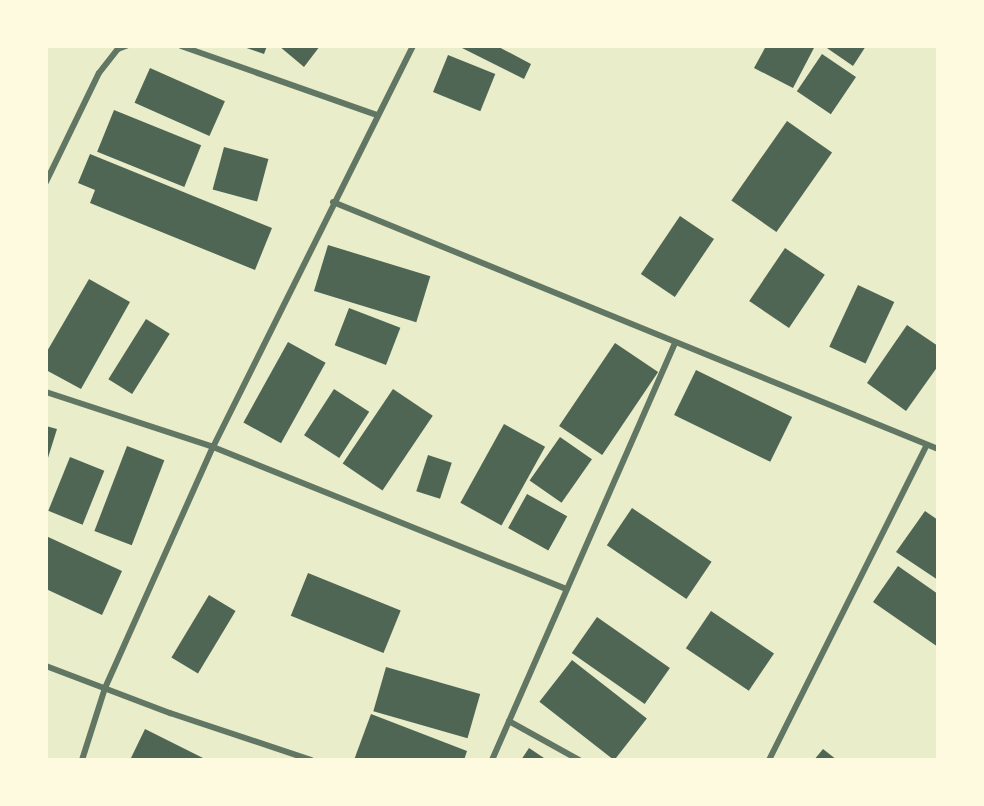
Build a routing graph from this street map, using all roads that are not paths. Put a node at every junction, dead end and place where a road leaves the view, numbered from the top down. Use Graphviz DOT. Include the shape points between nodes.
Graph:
graph roads {
  1 [pos="126,46"];
  2 [pos="181,46"];
  3 [pos="413,46"];
  4 [pos="377,115"];
  5 [pos="46,182"];
  6 [pos="333,202"];
  7 [pos="675,344"];
  8 [pos="46,392"];
  9 [pos="927,445"];
  10 [pos="213,447"];
  11 [pos="938,449"];
  12 [pos="567,589"];
  13 [pos="46,666"];
  14 [pos="105,688"];
  15 [pos="509,721"];
  16 [pos="82,759"];
  17 [pos="311,759"];
  18 [pos="492,759"];
  19 [pos="579,759"];
  20 [pos="769,759"];
  1 -- 5 [label="street" via="118,49 99,73"];
  2 -- 4 [label="street"];
  3 -- 4 [label="street"];
  4 -- 6 [label="street"];
  6 -- 7 [label="street"];
  6 -- 10 [label="street"];
  7 -- 9 [label="street"];
  7 -- 12 [label="street"];
  8 -- 10 [label="street"];
  9 -- 11 [label="street"];
  9 -- 20 [label="street"];
  10 -- 12 [label="street"];
  10 -- 14 [label="street"];
  12 -- 15 [label="street"];
  13 -- 14 [label="street"];
  14 -- 16 [label="street"];
  14 -- 17 [label="street"];
  15 -- 18 [label="street"];
  15 -- 19 [label="street"];
}
